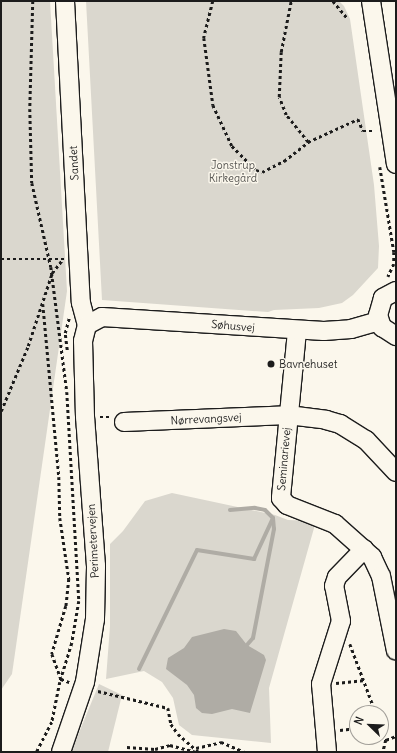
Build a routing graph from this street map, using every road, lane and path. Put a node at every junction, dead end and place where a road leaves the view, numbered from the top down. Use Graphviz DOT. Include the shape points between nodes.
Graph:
graph roads {
  1 [pos="33,1"];
  2 [pos="65,1"];
  3 [pos="213,1"];
  4 [pos="291,1"];
  5 [pos="333,1"];
  6 [pos="371,1"];
  7 [pos="348,18"];
  8 [pos="373,123"];
  9 [pos="374,131"];
  10 [pos="375,138"];
  11 [pos="308,142"];
  12 [pos="387,162"];
  13 [pos="1,259"];
  14 [pos="50,260"];
  15 [pos="71,260"];
  16 [pos="52,273"];
  17 [pos="390,286"];
  18 [pos="82,303"];
  19 [pos="44,304"];
  20 [pos="379,321"];
  21 [pos="88,325"];
  22 [pos="297,331"];
  23 [pos="396,336"];
  24 [pos="69,357"];
  25 [pos="1,410"];
  26 [pos="288,415"];
  27 [pos="124,422"];
  28 [pos="396,472"];
  29 [pos="364,549"];
  30 [pos="84,595"];
  31 [pos="83,610"];
  32 [pos="349,643"];
  33 [pos="396,651"];
  34 [pos="61,679"];
  35 [pos="363,680"];
  36 [pos="75,684"];
  37 [pos="322,684"];
  38 [pos="373,705"];
  39 [pos="127,747"];
  40 [pos="196,750"];
  41 [pos="37,752"];
  42 [pos="60,752"];
  43 [pos="199,752"];
  44 [pos="244,752"];
  45 [pos="327,752"];
  1 -- 14 [label="path" via="30,109 32,183"];
  2 -- 15 [label="street, Sandet"];
  3 -- 11 [label="path" via="204,38 206,59 213,105 232,146 256,170 262,172 284,161"];
  4 -- 11 [label="path" via="281,52 279,96 286,115"];
  5 -- 7 [label="path"];
  6 -- 12 [label="street"];
  8 -- 9 [label="path"];
  9 -- 10 [label="path"];
  9 -- 11 [label="path" via="363,131 358,119"];
  12 -- 17 [label="path" via="394,252"];
  13 -- 14 [label="path"];
  14 -- 15 [label="path"];
  14 -- 16 [label="path"];
  15 -- 16 [label="path"];
  15 -- 18 [label="street, Sandet"];
  16 -- 19 [label="path"];
  16 -- 34 [label="path" via="67,392 79,601 72,643"];
  17 -- 20 [label="street" via="388,294 380,303"];
  18 -- 21 [label="street, Sandet"];
  18 -- 24 [label="path" via="75,307 67,322 65,333"];
  19 -- 25 [label="path"];
  19 -- 34 [label="path" via="60,518 70,579 66,606 52,654"];
  20 -- 22 [label="street, Søhusvej" via="351,329"];
  20 -- 23 [label="street" via="387,332"];
  21 -- 22 [label="street, Søhusvej" via="102,317"];
  21 -- 36 [label="street, Perimetervejen" via="83,341 85,417 96,566 95,619"];
  22 -- 26 [label="street, Seminarievej"];
  26 -- 27 [label="street, Nørrevangsvej"];
  26 -- 28 [label="street, Nørrevangsvej" via="326,420 352,430 366,440"];
  26 -- 29 [label="street, Seminarievej" via="281,498 283,502 335,524"];
  29 -- 33 [label="street, Seminarievej" via="382,576"];
  29 -- 37 [label="street" via="336,577 334,586 341,621"];
  30 -- 31 [label="path"];
  32 -- 35 [label="path"];
  34 -- 36 [label="path"];
  34 -- 41 [label="path" via="52,722"];
  35 -- 37 [label="path"];
  35 -- 38 [label="path"];
  36 -- 40 [label="path" via="168,708 171,724"];
  36 -- 42 [label="street, Perimetervejen"];
  37 -- 45 [label="street"];
  39 -- 40 [label="path" via="155,749 170,745"];
  40 -- 43 [label="path"];
  40 -- 44 [label="path" via="221,742"];
}
